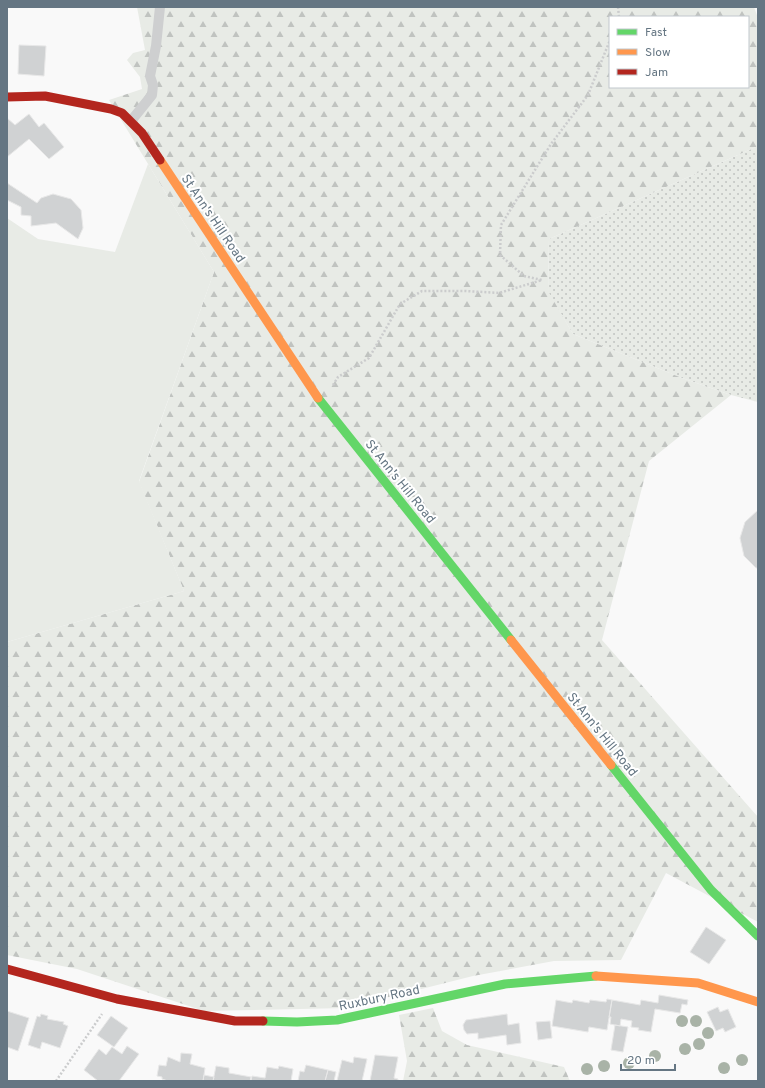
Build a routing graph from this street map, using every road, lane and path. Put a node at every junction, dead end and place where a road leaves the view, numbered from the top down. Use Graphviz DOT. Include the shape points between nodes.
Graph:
graph roads {
  1 [pos="160,7"];
  2 [pos="609,42"];
  3 [pos="7,97"];
  4 [pos="131,121"];
  5 [pos="321,402"];
  6 [pos="758,936"];
  7 [pos="7,969"];
  8 [pos="114,997"];
  9 [pos="758,1002"];
  10 [pos="56,1081"];
  1 -- 4 [label="lane" via="150,76 153,85 152,95"];
  2 -- 5 [label="path" via="588,95 551,144 501,224 500,255 524,276 542,280 499,293 422,291 400,304 369,358 338,377"];
  3 -- 4 [label="street, St Ann's Hill Road" via="44,96 93,104 122,113"];
  4 -- 5 [label="street, St Ann's Hill Road" via="142,133"];
  5 -- 6 [label="street, St Ann's Hill Road" via="711,890"];
  7 -- 8 [label="street, Ruxbury Road"];
  8 -- 9 [label="street, Ruxbury Road" via="235,1022 297,1022 337,1020 504,984 592,976 698,982"];
  8 -- 10 [label="path"];
}
